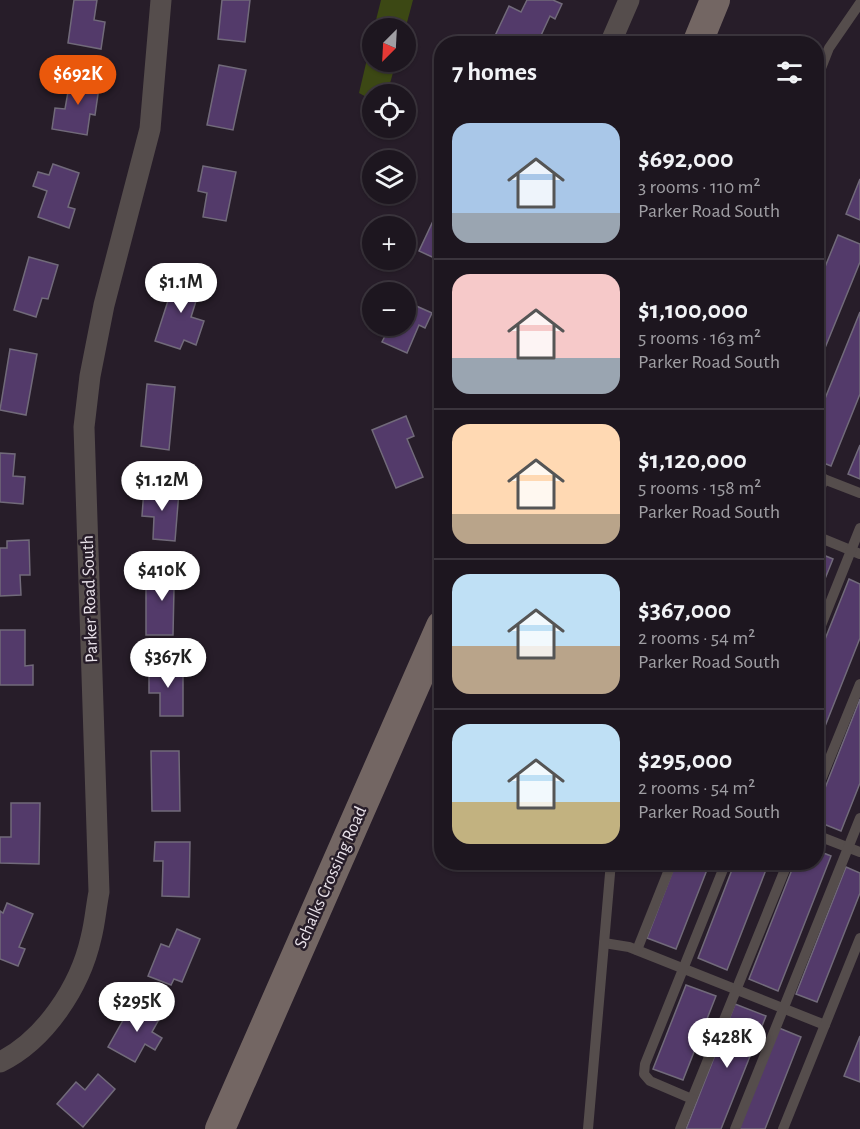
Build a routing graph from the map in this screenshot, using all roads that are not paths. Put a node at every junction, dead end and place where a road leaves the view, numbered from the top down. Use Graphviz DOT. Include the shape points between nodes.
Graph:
graph roads {
  1 [pos="161,0"];
  2 [pos="629,0"];
  3 [pos="715,0"];
  4 [pos="860,3"];
  5 [pos="613,36"];
  6 [pos="700,36"];
  7 [pos="824,61"];
  8 [pos="824,479"];
  9 [pos="860,493"];
  10 [pos="860,528"];
  11 [pos="824,539"];
  12 [pos="856,552"];
  13 [pos="824,621"];
  14 [pos="434,642"];
  15 [pos="860,684"];
  16 [pos="824,772"];
  17 [pos="860,818"];
  18 [pos="824,838"];
  19 [pos="848,848"];
  20 [pos="860,852"];
  21 [pos="610,870"];
  22 [pos="669,870"];
  23 [pos="723,870"];
  24 [pos="785,870"];
  25 [pos="860,938"];
  26 [pos="604,943"];
  27 [pos="637,950"];
  28 [pos="683,968"];
  29 [pos="736,989"];
  30 [pos="783,1008"];
  31 [pos="825,1025"];
  32 [pos="0,1062"];
  33 [pos="692,1100"];
  34 [pos="220,1129"];
  35 [pos="588,1129"];
  36 [pos="680,1129"];
  37 [pos="735,1129"];
  38 [pos="783,1129"];
  1 -- 32 [label="street, Parker Road South" via="150,129 104,305 84,427 99,892 91,939 70,992 42,1029"];
  2 -- 5 [label="street"];
  3 -- 6 [label="street"];
  4 -- 7 [label="lane"];
  8 -- 9 [label="lane"];
  10 -- 12 [label="lane"];
  11 -- 12 [label="lane"];
  12 -- 13 [label="lane"];
  14 -- 34 [label="street, Schalks Crossing Road"];
  15 -- 16 [label="lane"];
  17 -- 19 [label="lane"];
  18 -- 19 [label="lane"];
  19 -- 20 [label="lane"];
  19 -- 30 [label="lane"];
  21 -- 26 [label="lane"];
  22 -- 27 [label="lane"];
  23 -- 28 [label="lane"];
  24 -- 29 [label="lane"];
  25 -- 31 [label="lane"];
  26 -- 27 [label="lane"];
  26 -- 35 [label="lane"];
  27 -- 28 [label="lane"];
  28 -- 29 [label="lane"];
  28 -- 33 [label="lane" via="644,1074 650,1082"];
  29 -- 30 [label="lane"];
  29 -- 33 [label="lane"];
  30 -- 31 [label="lane"];
  30 -- 37 [label="lane"];
  31 -- 38 [label="lane"];
  33 -- 36 [label="lane"];
}
